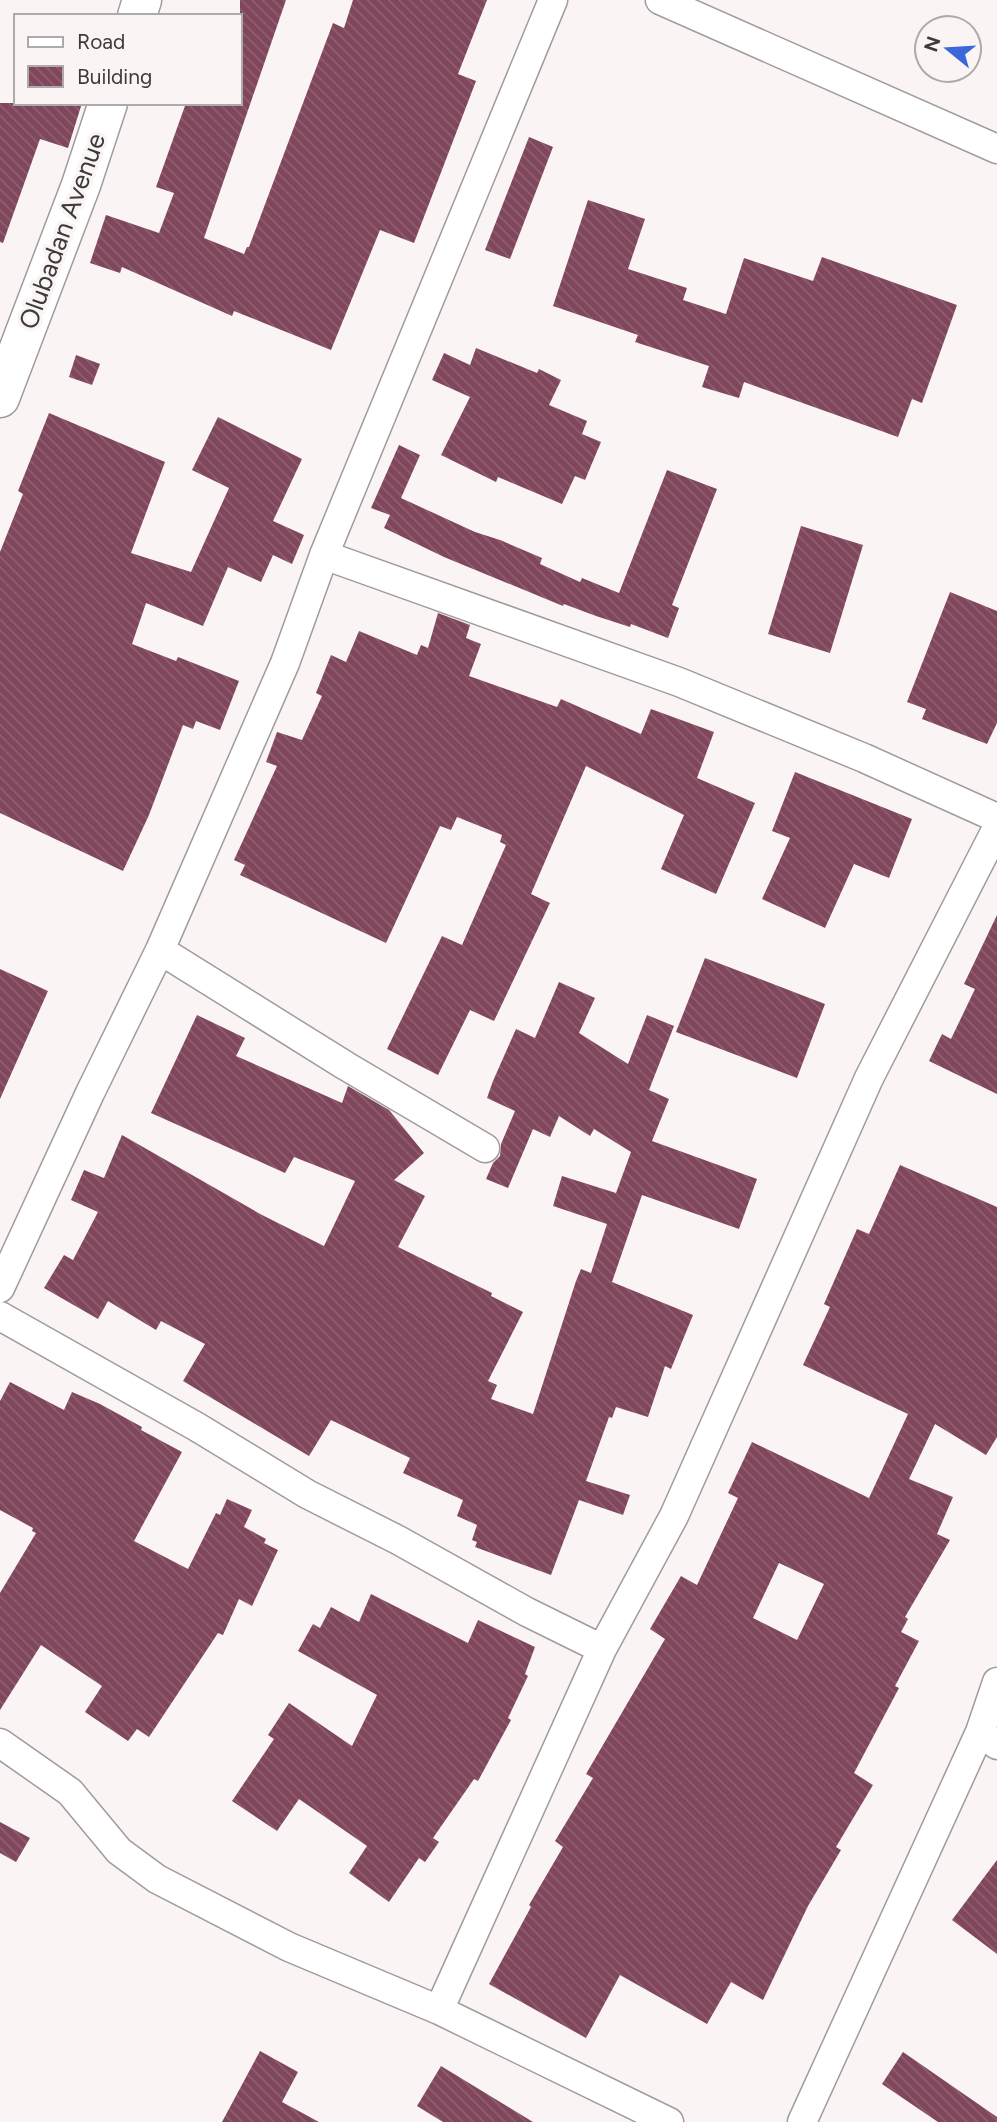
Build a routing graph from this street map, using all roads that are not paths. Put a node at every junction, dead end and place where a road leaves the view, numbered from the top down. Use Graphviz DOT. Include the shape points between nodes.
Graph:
graph roads {
  1 [pos="553,0"];
  2 [pos="660,0"];
  3 [pos="107,105"];
  4 [pos="997,149"];
  5 [pos="0,398"];
  6 [pos="324,555"];
  7 [pos="997,818"];
  8 [pos="997,828"];
  9 [pos="160,950"];
  10 [pos="485,1149"];
  11 [pos="0,1287"];
  12 [pos="0,1316"];
  13 [pos="602,1649"];
  14 [pos="997,1682"];
  15 [pos="989,1739"];
  16 [pos="0,1743"];
  17 [pos="439,2010"];
  18 [pos="669,2122"];
  19 [pos="802,2122"];
  1 -- 6 [label="street"];
  2 -- 4 [label="street"];
  3 -- 5 [label="street, Olubadan Avenue"];
  6 -- 7 [label="street" via="679,682"];
  6 -- 9 [label="street" via="285,663"];
  8 -- 13 [label="street" via="869,1078 674,1516"];
  9 -- 10 [label="street"];
  9 -- 11 [label="street"];
  12 -- 13 [label="street" via="307,1494"];
  13 -- 17 [label="street"];
  14 -- 15 [label="street"];
  15 -- 19 [label="street"];
  16 -- 17 [label="street" via="70,1792 119,1851 157,1879 289,1947"];
  17 -- 18 [label="street"];
}
